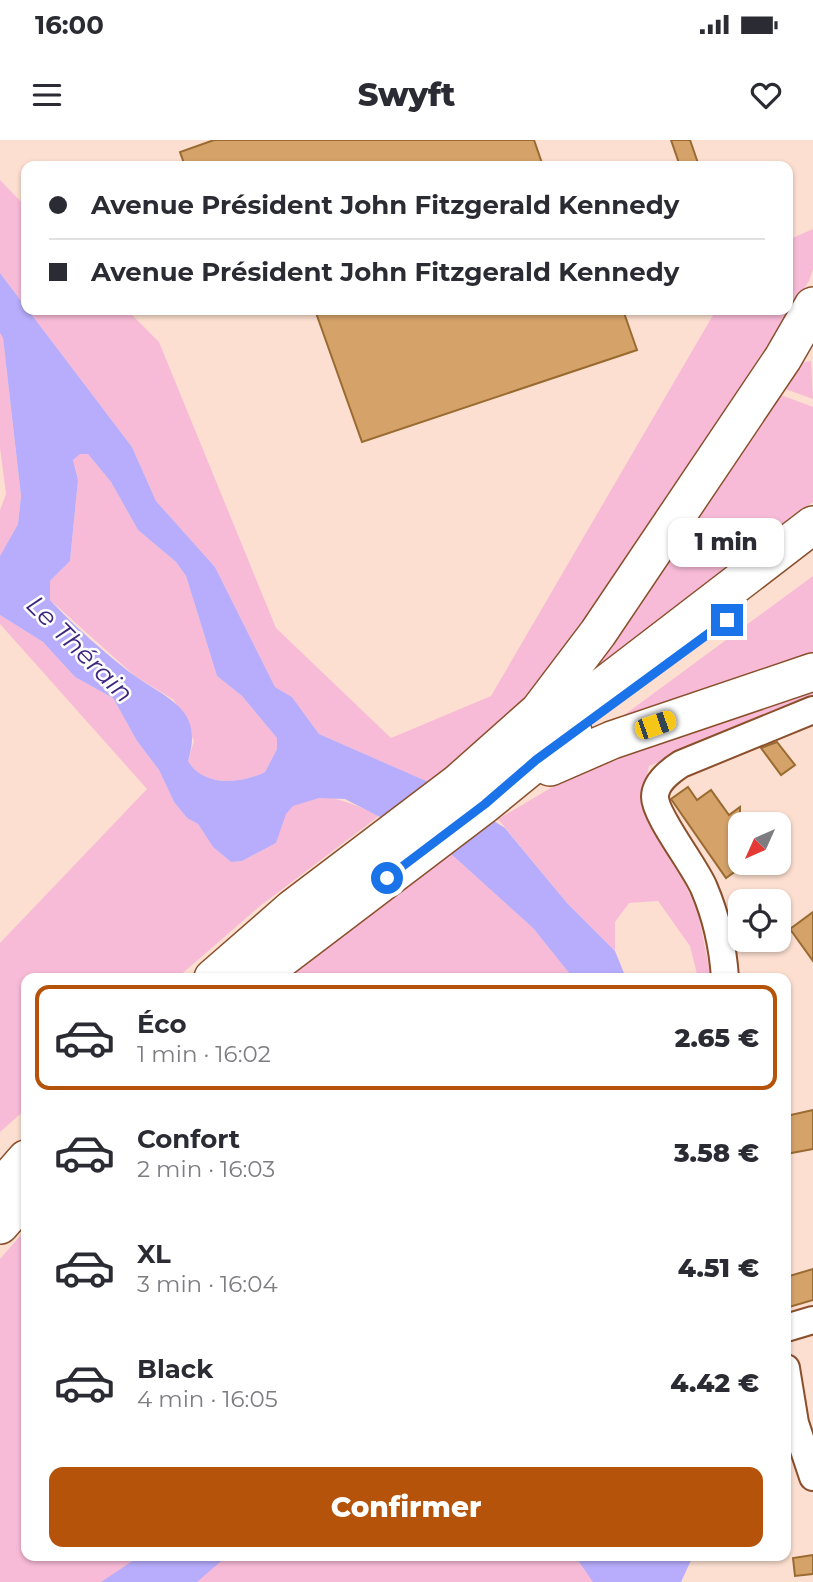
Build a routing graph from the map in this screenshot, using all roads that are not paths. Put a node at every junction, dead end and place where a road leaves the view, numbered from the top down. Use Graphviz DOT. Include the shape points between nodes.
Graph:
graph roads {
  1 [pos="813,306"];
  2 [pos="798,354"];
  3 [pos="813,525"];
  4 [pos="813,556"];
  5 [pos="813,672"];
  6 [pos="813,710"];
  7 [pos="472,791"];
  8 [pos="413,836"];
  9 [pos="220,973"];
  10 [pos="262,973"];
  11 [pos="724,973"];
  12 [pos="21,1165"];
  13 [pos="0,1189"];
  14 [pos="21,1201"];
  15 [pos="0,1225"];
  16 [pos="813,1320"];
  17 [pos="791,1327"];
  18 [pos="791,1386"];
  19 [pos="806,1441"];
  20 [pos="813,1477"];
  1 -- 2 [label="main road"];
  2 -- 7 [label="main road" via="566,678"];
  3 -- 7 [label="main road"];
  4 -- 7 [label="main road" via="536,760"];
  5 -- 7 [label="main road" via="590,748 536,774"];
  6 -- 11 [label="street" via="681,764 655,793 657,808 704,888 716,923"];
  7 -- 8 [label="main road"];
  8 -- 9 [label="main road"];
  8 -- 10 [label="main road"];
  12 -- 13 [label="main road"];
  14 -- 15 [label="main road"];
  16 -- 17 [label="street"];
  18 -- 19 [label="street"];
  19 -- 20 [label="street"];
}
